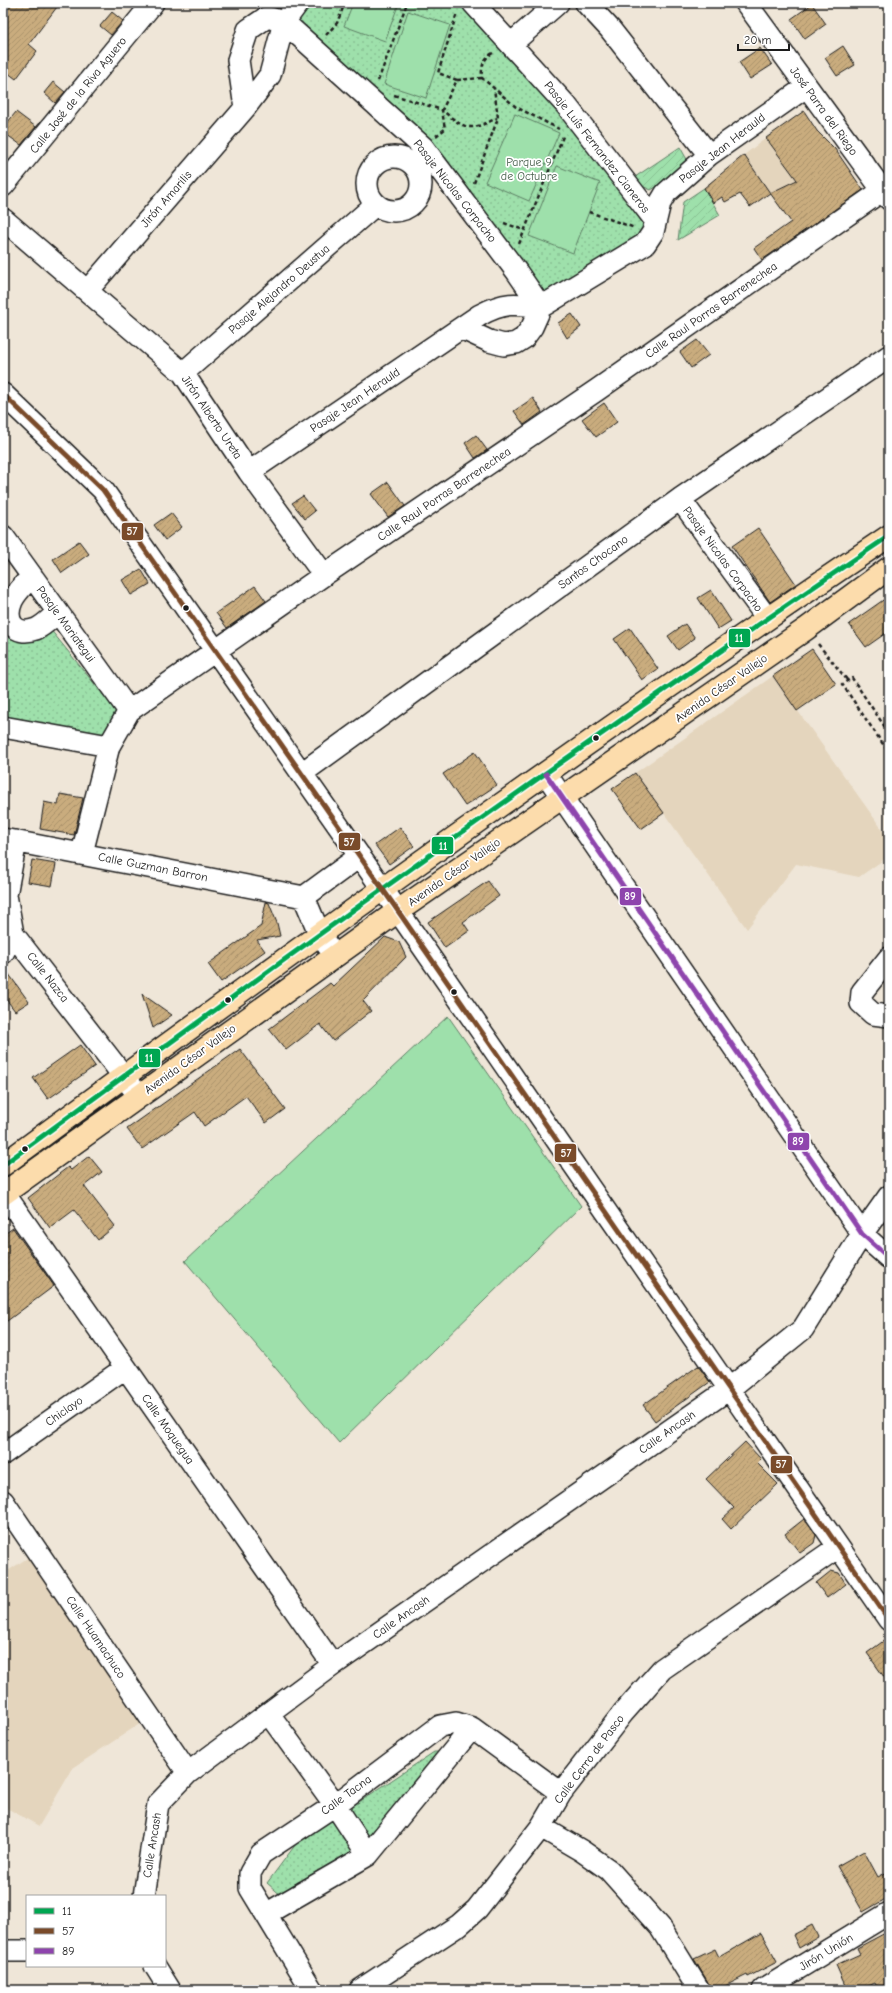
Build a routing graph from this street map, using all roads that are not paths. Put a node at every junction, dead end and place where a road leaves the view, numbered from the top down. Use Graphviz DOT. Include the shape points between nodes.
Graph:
graph roads {
  1 [pos="153,3"];
  2 [pos="298,3"];
  3 [pos="558,3"];
  4 [pos="586,3"];
  5 [pos="746,3"];
  6 [pos="465,7"];
  7 [pos="284,22"];
  8 [pos="511,44"];
  9 [pos="806,87"];
  10 [pos="245,108"];
  11 [pos="709,155"];
  12 [pos="3,186"];
  13 [pos="886,194"];
  14 [pos="375,205"];
  15 [pos="3,219"];
  16 [pos="655,220"];
  17 [pos="87,291"];
  18 [pos="541,307"];
  19 [pos="461,328"];
  20 [pos="889,356"];
  21 [pos="183,373"];
  22 [pos="4,396"];
  23 [pos="249,472"];
  24 [pos="680,499"];
  25 [pos="3,536"];
  26 [pos="889,536"];
  27 [pos="889,568"];
  28 [pos="324,575"];
  29 [pos="32,576"];
  30 [pos="58,612"];
  31 [pos="767,618"];
  32 [pos="216,652"];
  33 [pos="129,711"];
  34 [pos="3,727"];
  35 [pos="109,746"];
  36 [pos="302,773"];
  37 [pos="546,774"];
  38 [pos="562,798"];
  39 [pos="9,840"];
  40 [pos="82,853"];
  41 [pos="360,856"];
  42 [pos="383,889"];
  43 [pos="304,897"];
  44 [pos="398,911"];
  45 [pos="13,934"];
  46 [pos="320,935"];
  47 [pos="3,953"];
  48 [pos="335,956"];
  49 [pos="889,958"];
  50 [pos="889,1016"];
  51 [pos="125,1077"];
  52 [pos="139,1096"];
  53 [pos="3,1165"];
  54 [pos="3,1194"];
  55 [pos="889,1196"];
  56 [pos="862,1234"];
  57 [pos="889,1258"];
  58 [pos="125,1368"];
  59 [pos="729,1389"];
  60 [pos="3,1454"];
  61 [pos="3,1500"];
  62 [pos="838,1547"];
  63 [pos="889,1620"];
  64 [pos="333,1665"];
  65 [pos="269,1714"];
  66 [pos="472,1728"];
  67 [pos="188,1773"];
  68 [pos="561,1793"];
  69 [pos="335,1805"];
  70 [pos="541,1827"];
  71 [pos="368,1855"];
  72 [pos="144,1895"];
  73 [pos="889,1913"];
  74 [pos="266,1914"];
  75 [pos="3,1951"];
  76 [pos="26,1952"];
  77 [pos="156,1967"];
  78 [pos="170,1990"];
  79 [pos="312,1990"];
  80 [pos="360,1990"];
  81 [pos="698,1990"];
  82 [pos="763,1990"];
  1 -- 12 [label="street, Calle José de la Riva Aguero"];
  2 -- 7 [label="street, Jirón Amarilis"];
  3 -- 8 [label="street"];
  4 -- 11 [label="street" via="610,29"];
  5 -- 9 [label="street, José Parra del Riego"];
  6 -- 8 [label="street, Pasaje Luís Fernandez Cianeros"];
  7 -- 10 [label="street, Jirón Amarilis" via="270,75"];
  7 -- 10 [label="street" via="267,17 248,30 238,60"];
  7 -- 18 [label="street, Pasaje Nicolas Corpacho" via="423,147"];
  8 -- 16 [label="street, Pasaje Luís Fernandez Cianeros" via="566,105"];
  9 -- 11 [label="street, Pasaje Jean Herauld"];
  9 -- 13 [label="street, José Parra del Riego"];
  10 -- 17 [label="street, Jirón Amarilis"];
  11 -- 16 [label="street, Pasaje Jean Herauld" via="666,193"];
  13 -- 28 [label="street, Calle Raul Porras Barrenechea"];
  14 -- 21 [label="street, Pasaje Alejandro Deustua"];
  15 -- 17 [label="street, Jirón Alberto Ureta"];
  16 -- 18 [label="street, Pasaje Jean Herauld" via="653,232 645,244"];
  17 -- 21 [label="street, Jirón Alberto Ureta"];
  18 -- 19 [label="street, Pasaje Jean Herauld" via="516,303 501,306 480,315"];
  18 -- 19 [label="street" via="532,327 524,338 516,343 504,345 489,341"];
  19 -- 23 [label="street, Pasaje Jean Herauld"];
  20 -- 24 [label="street, Santos Chocano"];
  21 -- 23 [label="street, Jirón Alberto Ureta"];
  22 -- 32 [label="street" via="102,490"];
  23 -- 28 [label="street, Jirón Alberto Ureta"];
  24 -- 31 [label="street, Pasaje Nicolas Corpacho"];
  24 -- 36 [label="street, Santos Chocano"];
  25 -- 29 [label="street, Pasaje Mariategui"];
  26 -- 31 [label="main road, Avenida César Vallejo"];
  27 -- 38 [label="main road, Avenida César Vallejo" via="806,629"];
  28 -- 32 [label="street, Calle Raul Porras Barrenechea"];
  29 -- 30 [label="street, Pasaje Mariategui"];
  29 -- 30 [label="street" via="13,600 8,615 9,622 14,628 31,631"];
  30 -- 33 [label="street, Pasaje Mariategui"];
  31 -- 37 [label="main road, Avenida César Vallejo"];
  32 -- 33 [label="street, Calle Raul Porras Barrenechea"];
  32 -- 36 [label="street"];
  33 -- 35 [label="street, Calle Raul Porras Barrenechea"];
  34 -- 35 [label="street"];
  35 -- 40 [label="street, Calle Raul Porras Barrenechea"];
  36 -- 41 [label="street"];
  37 -- 38 [label="street"];
  37 -- 42 [label="main road, Avenida César Vallejo"];
  38 -- 44 [label="main road, Avenida César Vallejo"];
  38 -- 56 [label="street"];
  39 -- 40 [label="street, Calle Guzman Barron"];
  39 -- 45 [label="street, Calle Nazca" via="6,895"];
  40 -- 43 [label="street, Calle Guzman Barron"];
  41 -- 42 [label="street"];
  41 -- 43 [label="street"];
  42 -- 44 [label="street"];
  42 -- 46 [label="main road, Avenida César Vallejo"];
  43 -- 46 [label="street"];
  44 -- 48 [label="main road, Avenida César Vallejo"];
  44 -- 59 [label="street"];
  45 -- 47 [label="street"];
  45 -- 51 [label="street, Calle Nazca"];
  46 -- 48 [label="street"];
  46 -- 51 [label="main road, Avenida César Vallejo"];
  48 -- 52 [label="main road, Avenida César Vallejo"];
  49 -- 50 [label="street" via="862,992 861,1003 873,1014"];
  51 -- 52 [label="street, Calle Nazca"];
  51 -- 53 [label="main road, Avenida César Vallejo"];
  52 -- 54 [label="main road, Avenida César Vallejo"];
  54 -- 58 [label="street, Calle Moquegua"];
  55 -- 56 [label="street, Calle Ancash"];
  56 -- 57 [label="street"];
  56 -- 59 [label="street, Calle Ancash" via="803,1329"];
  58 -- 60 [label="street, Chiclayo"];
  58 -- 64 [label="street, Calle Moquegua"];
  59 -- 62 [label="street"];
  59 -- 64 [label="street, Calle Ancash"];
  61 -- 67 [label="street, Calle Huamachuco"];
  62 -- 63 [label="street"];
  62 -- 68 [label="street, Calle Cerro de Pasco" via="662,1669 623,1713"];
  64 -- 65 [label="street, Calle Ancash"];
  65 -- 67 [label="street, Calle Ancash"];
  65 -- 69 [label="street"];
  66 -- 68 [label="street, Calle Tacna"];
  66 -- 69 [label="street, Calle Tacna" via="456,1723 440,1726"];
  66 -- 71 [label="street"];
  67 -- 72 [label="street, Calle Ancash" via="158,1804"];
  68 -- 70 [label="street, Calle Cerro de Pasco"];
  69 -- 71 [label="street"];
  69 -- 74 [label="street, Calle Tacna" via="261,1854 250,1873 250,1888"];
  70 -- 80 [label="street, Calle Cerro de Pasco" via="477,1909 459,1925"];
  70 -- 81 [label="street" via="609,1870 660,1927"];
  71 -- 74 [label="street"];
  73 -- 82 [label="street, Jirón Unión"];
  74 -- 79 [label="street, Calle Tacna"];
  75 -- 76 [label="street"];
  77 -- 78 [label="street"];
}
